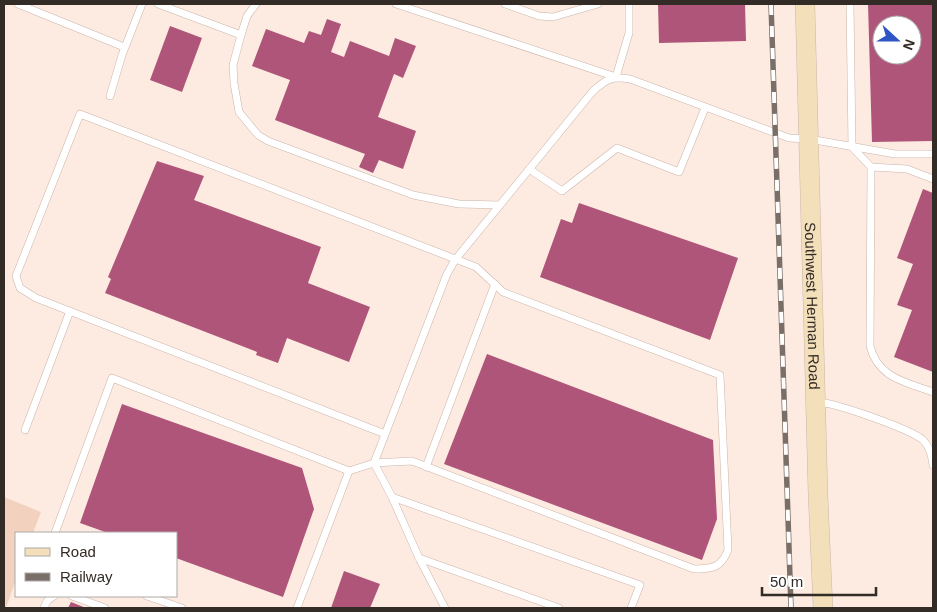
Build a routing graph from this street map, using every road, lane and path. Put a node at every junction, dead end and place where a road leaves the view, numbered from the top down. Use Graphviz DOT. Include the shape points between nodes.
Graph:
graph roads {
  1 [pos="18,4"];
  2 [pos="142,4"];
  3 [pos="158,4"];
  4 [pos="256,4"];
  5 [pos="396,4"];
  6 [pos="505,4"];
  7 [pos="598,4"];
  8 [pos="629,4"];
  9 [pos="805,4"];
  10 [pos="850,4"];
  11 [pos="241,35"];
  12 [pos="124,48"];
  13 [pos="616,77"];
  14 [pos="110,96"];
  15 [pos="705,108"];
  16 [pos="809,139"];
  17 [pos="852,147"];
  18 [pos="933,154"];
  19 [pos="871,167"];
  20 [pos="529,169"];
  21 [pos="933,179"];
  22 [pos="500,205"];
  23 [pos="455,260"];
  24 [pos="495,284"];
  25 [pos="70,311"];
  26 [pos="933,392"];
  27 [pos="816,402"];
  28 [pos="25,430"];
  29 [pos="384,434"];
  30 [pos="374,463"];
  31 [pos="933,465"];
  32 [pos="426,466"];
  33 [pos="349,471"];
  34 [pos="392,497"];
  35 [pos="55,532"];
  36 [pos="419,558"];
  37 [pos="53,597"];
  38 [pos="75,597"];
  39 [pos="151,597"];
  40 [pos="44,608"];
  41 [pos="105,608"];
  42 [pos="182,608"];
  43 [pos="297,608"];
  44 [pos="445,608"];
  45 [pos="559,608"];
  46 [pos="631,608"];
  47 [pos="823,608"];
  1 -- 12 [label="lane"];
  2 -- 12 [label="lane"];
  3 -- 11 [label="lane"];
  4 -- 11 [label="lane" via="247,16"];
  5 -- 13 [label="lane"];
  6 -- 7 [label="lane" via="539,16 553,16"];
  8 -- 13 [label="lane" via="629,32"];
  9 -- 16 [label="main road, Southwest Herman Road"];
  10 -- 17 [label="lane"];
  11 -- 22 [label="lane" via="234,65 234,83 239,112 258,135 413,195 459,204"];
  12 -- 14 [label="lane"];
  13 -- 15 [label="lane" via="630,79"];
  13 -- 20 [label="lane" via="604,81 593,91"];
  15 -- 16 [label="lane" via="775,134"];
  15 -- 20 [label="lane" via="679,172 617,148 562,190"];
  16 -- 17 [label="lane"];
  16 -- 27 [label="main road, Southwest Herman Road"];
  17 -- 18 [label="lane" via="895,154"];
  17 -- 19 [label="lane"];
  19 -- 21 [label="lane" via="907,169"];
  19 -- 26 [label="lane" via="870,346 873,358 882,370 893,377"];
  20 -- 22 [label="lane"];
  22 -- 23 [label="lane"];
  23 -- 24 [label="lane" via="476,267"];
  23 -- 25 [label="lane" via="80,114 16,276 20,288"];
  23 -- 29 [label="lane" via="440,287"];
  24 -- 32 [label="lane"];
  24 -- 32 [label="lane" via="503,292 720,375 728,550 724,562 708,569 694,569"];
  25 -- 28 [label="lane"];
  25 -- 29 [label="lane"];
  27 -- 31 [label="lane" via="833,404 913,433 928,446"];
  27 -- 47 [label="main road, Southwest Herman Road"];
  29 -- 30 [label="lane"];
  30 -- 32 [label="lane" via="412,461"];
  30 -- 33 [label="lane"];
  30 -- 34 [label="lane"];
  33 -- 35 [label="lane" via="112,378"];
  33 -- 43 [label="lane"];
  34 -- 36 [label="lane"];
  34 -- 46 [label="lane" via="640,585"];
  36 -- 44 [label="lane"];
  36 -- 45 [label="lane"];
  37 -- 40 [label="lane"];
  38 -- 41 [label="lane"];
  39 -- 42 [label="lane"];
}
